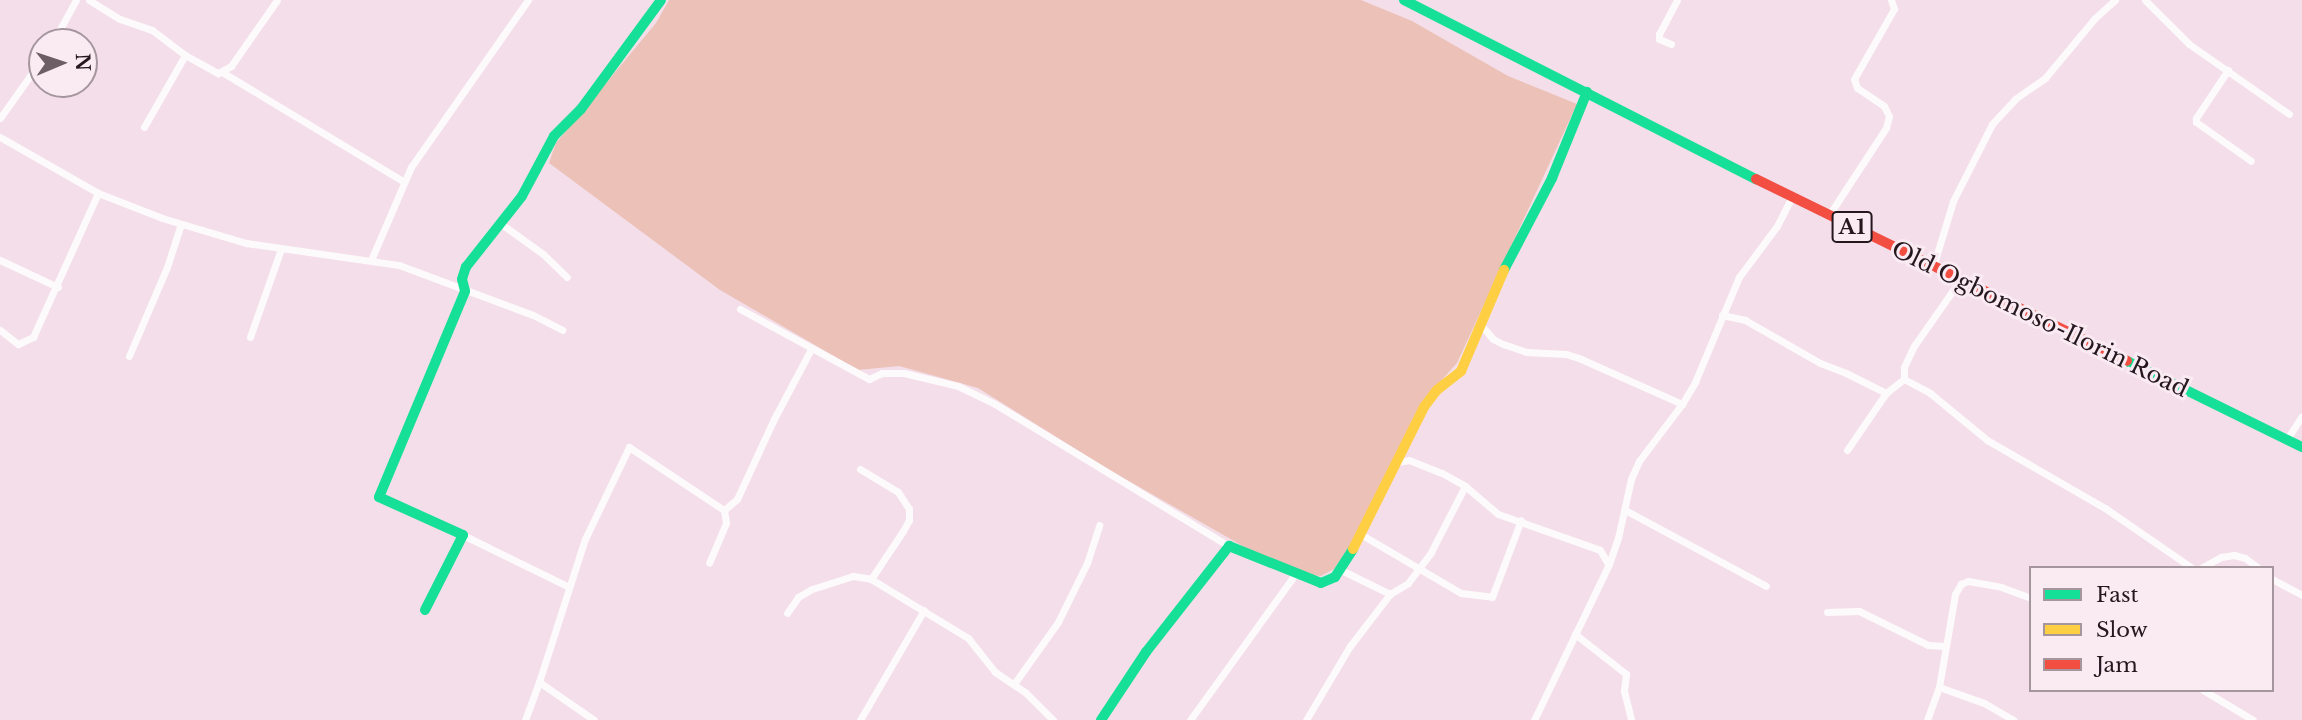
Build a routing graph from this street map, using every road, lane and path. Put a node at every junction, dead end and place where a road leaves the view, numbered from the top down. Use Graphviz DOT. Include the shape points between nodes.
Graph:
graph roads {
  1 [pos="76,0"];
  2 [pos="89,0"];
  3 [pos="277,0"];
  4 [pos="528,0"];
  5 [pos="661,0"];
  6 [pos="1404,0"];
  7 [pos="1677,0"];
  8 [pos="1891,0"];
  9 [pos="2115,0"];
  10 [pos="2144,0"];
  11 [pos="60,28"];
  12 [pos="1671,44"];
  13 [pos="186,55"];
  14 [pos="2228,70"];
  15 [pos="222,72"];
  16 [pos="28,79"];
  17 [pos="1587,92"];
  18 [pos="2289,114"];
  19 [pos="0,118"];
  20 [pos="144,127"];
  21 [pos="0,137"];
  22 [pos="2251,161"];
  23 [pos="403,181"];
  24 [pos="99,193"];
  25 [pos="1792,197"];
  26 [pos="1829,215"];
  27 [pos="500,223"];
  28 [pos="181,224"];
  29 [pos="281,249"];
  30 [pos="0,260"];
  31 [pos="371,260"];
  32 [pos="1933,267"];
  33 [pos="568,277"];
  34 [pos="1960,280"];
  35 [pos="58,287"];
  36 [pos="466,290"];
  37 [pos="740,309"];
  38 [pos="1722,315"];
  39 [pos="1481,325"];
  40 [pos="0,330"];
  41 [pos="562,330"];
  42 [pos="250,337"];
  43 [pos="811,349"];
  44 [pos="129,356"];
  45 [pos="1904,379"];
  46 [pos="1886,393"];
  47 [pos="1682,404"];
  48 [pos="2302,416"];
  49 [pos="2286,439"];
  50 [pos="2302,447"];
  51 [pos="1847,450"];
  52 [pos="1398,462"];
  53 [pos="860,469"];
  54 [pos="1465,486"];
  55 [pos="724,510"];
  56 [pos="1625,510"];
  57 [pos="1521,520"];
  58 [pos="1099,525"];
  59 [pos="1362,535"];
  60 [pos="463,536"];
  61 [pos="1229,546"];
  62 [pos="709,563"];
  63 [pos="1609,564"];
  64 [pos="2187,566"];
  65 [pos="2205,566"];
  66 [pos="2256,566"];
  67 [pos="1419,567"];
  68 [pos="1341,570"];
  69 [pos="1294,576"];
  70 [pos="871,579"];
  71 [pos="2274,580"];
  72 [pos="1766,586"];
  73 [pos="569,587"];
  74 [pos="1390,594"];
  75 [pos="2302,595"];
  76 [pos="2029,597"];
  77 [pos="425,610"];
  78 [pos="924,610"];
  79 [pos="787,612"];
  80 [pos="1827,612"];
  81 [pos="1575,634"];
  82 [pos="1944,646"];
  83 [pos="539,682"];
  84 [pos="1014,684"];
  85 [pos="1939,687"];
  86 [pos="2206,692"];
  87 [pos="525,720"];
  88 [pos="594,720"];
  89 [pos="860,720"];
  90 [pos="1053,720"];
  91 [pos="1101,720"];
  92 [pos="1191,720"];
  93 [pos="1306,720"];
  94 [pos="1534,720"];
  95 [pos="1631,720"];
  96 [pos="1927,720"];
  97 [pos="2014,720"];
  98 [pos="2253,720"];
  1 -- 11 [label="street"];
  2 -- 13 [label="street" via="120,19 152,30"];
  3 -- 15 [label="street"];
  4 -- 23 [label="street"];
  5 -- 27 [label="main road" via="581,109 554,136 522,196"];
  6 -- 17 [label="main road, Old Ogbomoso-Ilorin Road / A1"];
  7 -- 12 [label="street" via="1658,34"];
  8 -- 26 [label="street" via="1894,9 1854,79 1857,88 1884,106 1889,116 1886,128"];
  9 -- 32 [label="street" via="2045,78 2015,99 1992,124 1953,201"];
  10 -- 14 [label="street" via="2189,44"];
  13 -- 15 [label="street"];
  13 -- 20 [label="street"];
  14 -- 18 [label="street"];
  14 -- 22 [label="street" via="2196,122"];
  15 -- 23 [label="street"];
  16 -- 19 [label="street"];
  17 -- 25 [label="main road, Old Ogbomoso-Ilorin Road / A1"];
  17 -- 39 [label="main road" via="1552,178 1490,297"];
  21 -- 24 [label="street"];
  23 -- 31 [label="street"];
  24 -- 28 [label="street"];
  24 -- 35 [label="street"];
  25 -- 26 [label="main road, Old Ogbomoso-Ilorin Road / A1"];
  25 -- 38 [label="street" via="1777,226 1743,270"];
  26 -- 32 [label="main road, Old Ogbomoso-Ilorin Road / A1"];
  27 -- 33 [label="street"];
  27 -- 36 [label="main road" via="466,267 462,279"];
  28 -- 29 [label="street"];
  28 -- 44 [label="street"];
  29 -- 31 [label="street"];
  29 -- 42 [label="street"];
  30 -- 35 [label="street"];
  31 -- 36 [label="street" via="420,271"];
  32 -- 34 [label="main road, Old Ogbomoso-Ilorin Road / A1"];
  34 -- 45 [label="street" via="1914,346"];
  34 -- 49 [label="main road, Old Ogbomoso-Ilorin Road / A1"];
  35 -- 40 [label="street" via="33,337 18,344"];
  36 -- 41 [label="street"];
  36 -- 60 [label="main road" via="379,497"];
  37 -- 43 [label="street"];
  38 -- 46 [label="street" via="1745,320 1820,363"];
  38 -- 47 [label="street"];
  39 -- 47 [label="street" via="1503,344 1526,352 1581,359"];
  39 -- 52 [label="main road" via="1461,371 1424,407"];
  43 -- 55 [label="street" via="737,499"];
  43 -- 61 [label="street" via="869,379 882,373 904,373 958,386"];
  45 -- 46 [label="street"];
  45 -- 64 [label="street" via="1930,393 1987,440 2105,508"];
  46 -- 51 [label="street"];
  47 -- 56 [label="street" via="1639,461"];
  48 -- 49 [label="street"];
  49 -- 50 [label="main road, Old Ogbomoso-Ilorin Road / A1"];
  52 -- 54 [label="street" via="1409,460"];
  52 -- 59 [label="main road"];
  53 -- 70 [label="street" via="898,492 909,509 909,520"];
  54 -- 57 [label="street" via="1499,514"];
  54 -- 67 [label="street" via="1432,552"];
  55 -- 62 [label="street" via="726,523"];
  55 -- 73 [label="street" via="629,447 584,539"];
  56 -- 63 [label="street"];
  56 -- 72 [label="street"];
  57 -- 63 [label="street" via="1600,550"];
  57 -- 67 [label="street" via="1492,597 1461,593"];
  58 -- 84 [label="street" via="1087,563 1058,622"];
  59 -- 67 [label="street"];
  59 -- 68 [label="main road"];
  60 -- 73 [label="street"];
  60 -- 77 [label="main road"];
  61 -- 69 [label="main road"];
  61 -- 91 [label="main road" via="1146,652"];
  63 -- 81 [label="street"];
  65 -- 66 [label="street" via="2234,555"];
  67 -- 74 [label="street" via="1408,583"];
  68 -- 69 [label="main road" via="1321,583"];
  68 -- 74 [label="street"];
  69 -- 92 [label="street"];
  70 -- 78 [label="street"];
  70 -- 79 [label="street" via="853,576 812,589 798,597"];
  71 -- 75 [label="street"];
  73 -- 83 [label="street"];
  74 -- 93 [label="street" via="1350,646"];
  76 -- 82 [label="street" via="1979,583 1961,584"];
  78 -- 84 [label="street" via="968,638 995,672"];
  78 -- 89 [label="street"];
  80 -- 82 [label="street" via="1859,611 1928,645"];
  81 -- 94 [label="street"];
  81 -- 95 [label="street" via="1626,674 1624,691"];
  82 -- 85 [label="street"];
  83 -- 87 [label="street"];
  83 -- 88 [label="street"];
  84 -- 90 [label="street"];
  85 -- 96 [label="street"];
  85 -- 97 [label="street"];
  86 -- 98 [label="street"];
}
